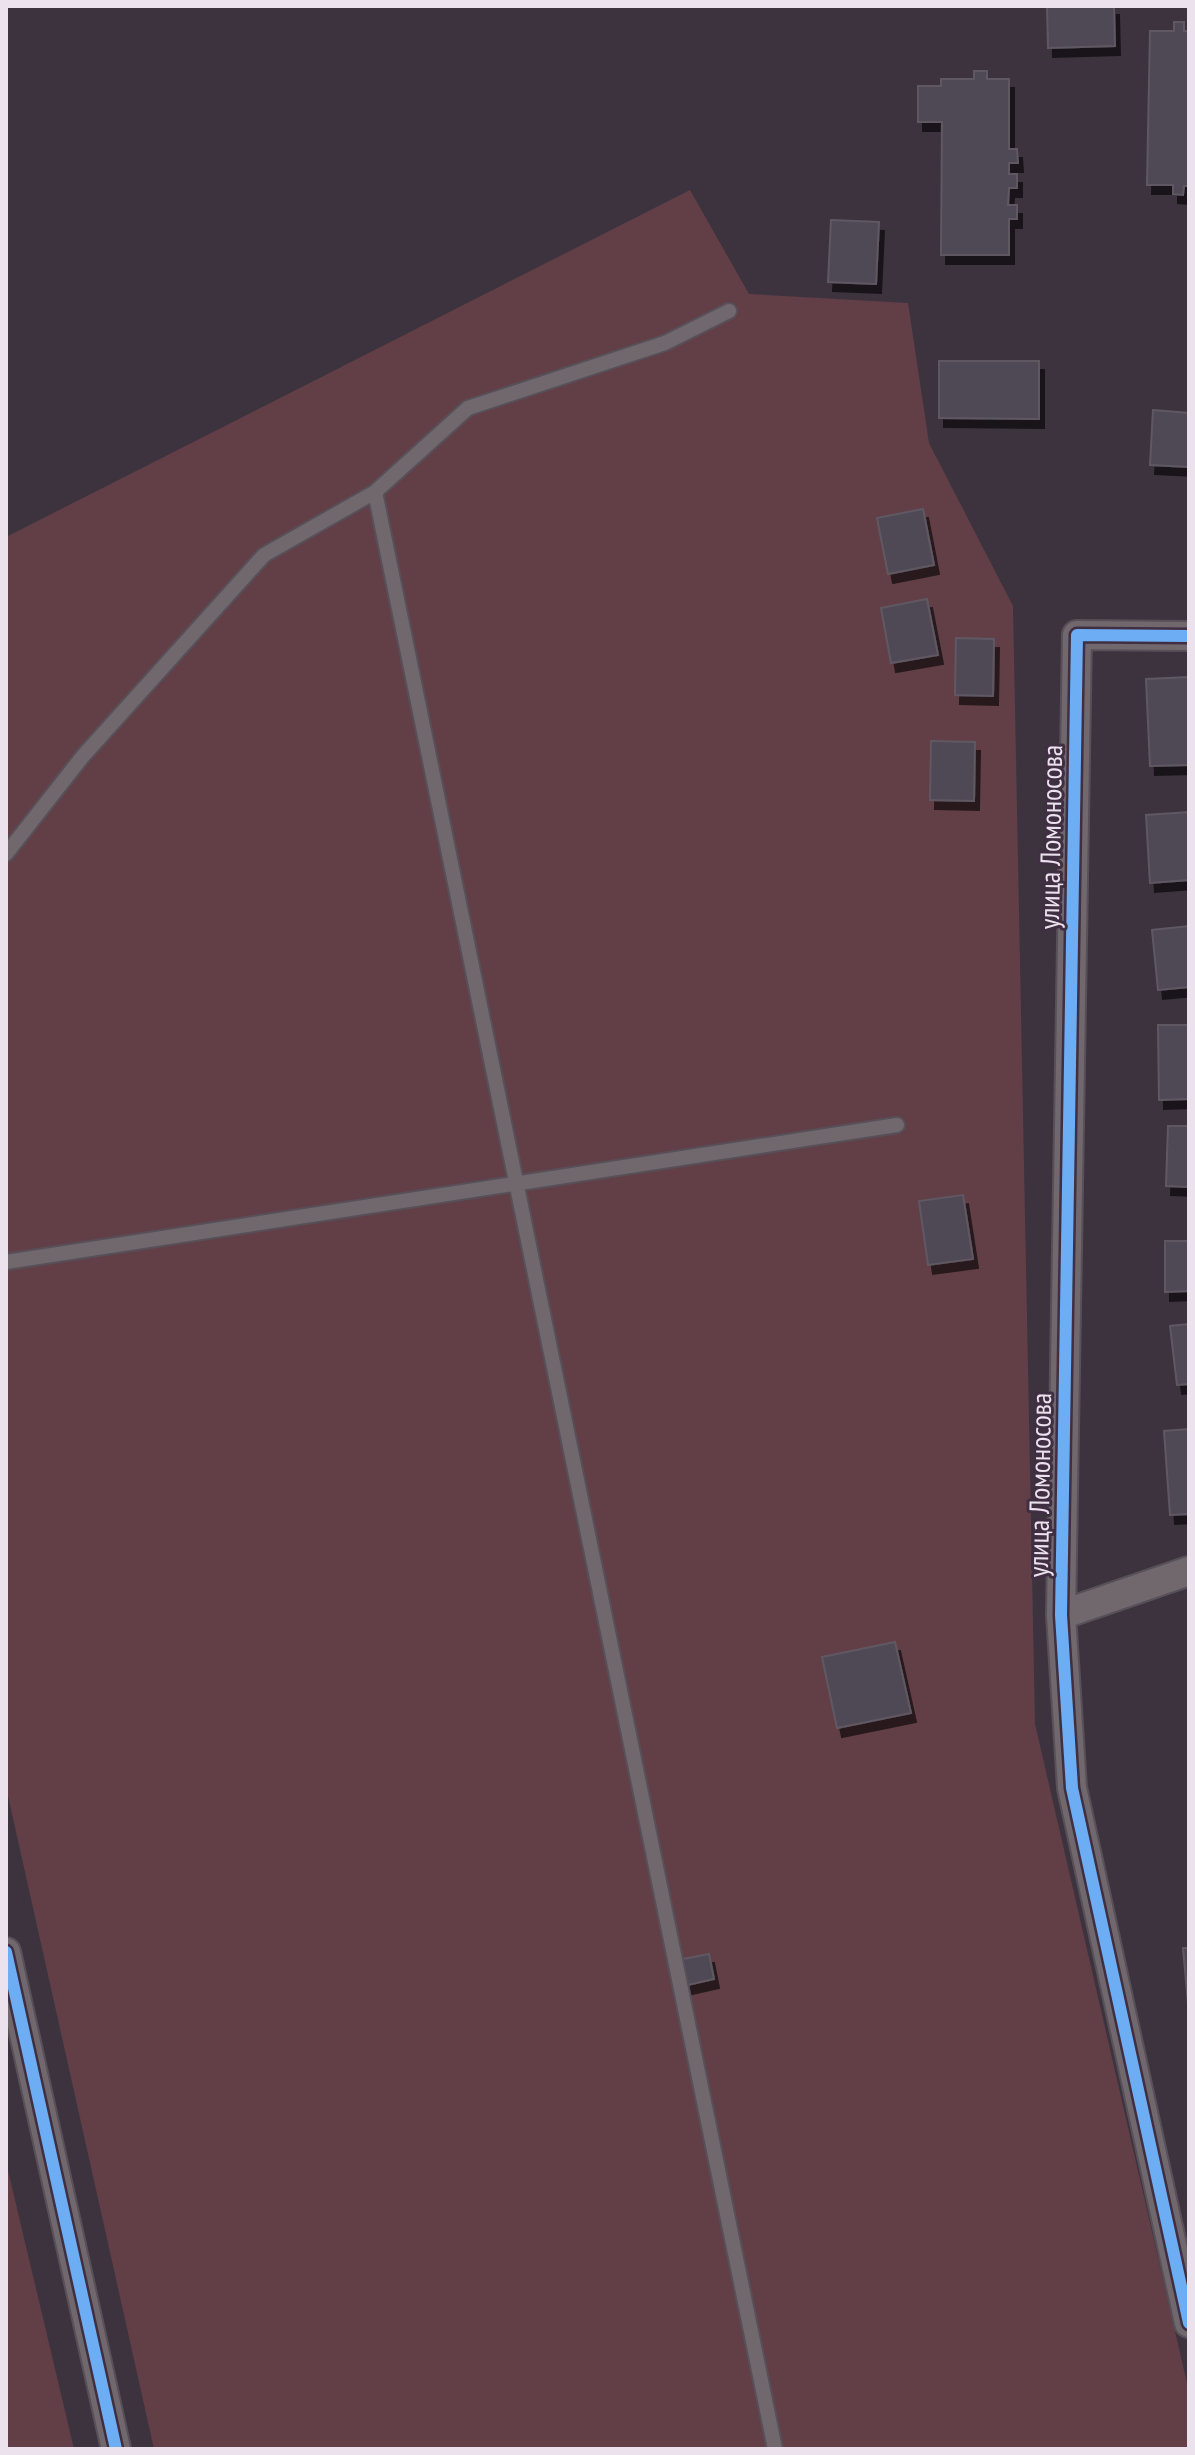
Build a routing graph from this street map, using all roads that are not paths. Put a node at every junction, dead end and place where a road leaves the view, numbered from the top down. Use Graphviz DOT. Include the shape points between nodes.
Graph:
graph roads {
  1 [pos="729,311"];
  2 [pos="375,492"];
  3 [pos="1189,636"];
  4 [pos="6,854"];
  5 [pos="897,1125"];
  6 [pos="517,1184"];
  7 [pos="6,1262"];
  8 [pos="1189,1571"];
  9 [pos="1061,1615"];
  10 [pos="6,1952"];
  11 [pos="1189,2323"];
  12 [pos="116,2449"];
  13 [pos="775,2449"];
  1 -- 2 [label="lane" via="665,343 468,408"];
  2 -- 4 [label="lane" via="264,555 83,756"];
  2 -- 6 [label="lane"];
  3 -- 9 [label="street, улица Ломоносова" via="1077,635"];
  5 -- 6 [label="lane"];
  6 -- 7 [label="lane"];
  6 -- 13 [label="lane"];
  8 -- 9 [label="street"];
  9 -- 11 [label="street, улица Ломоносова" via="1072,1788"];
  10 -- 12 [label="street"];
}
